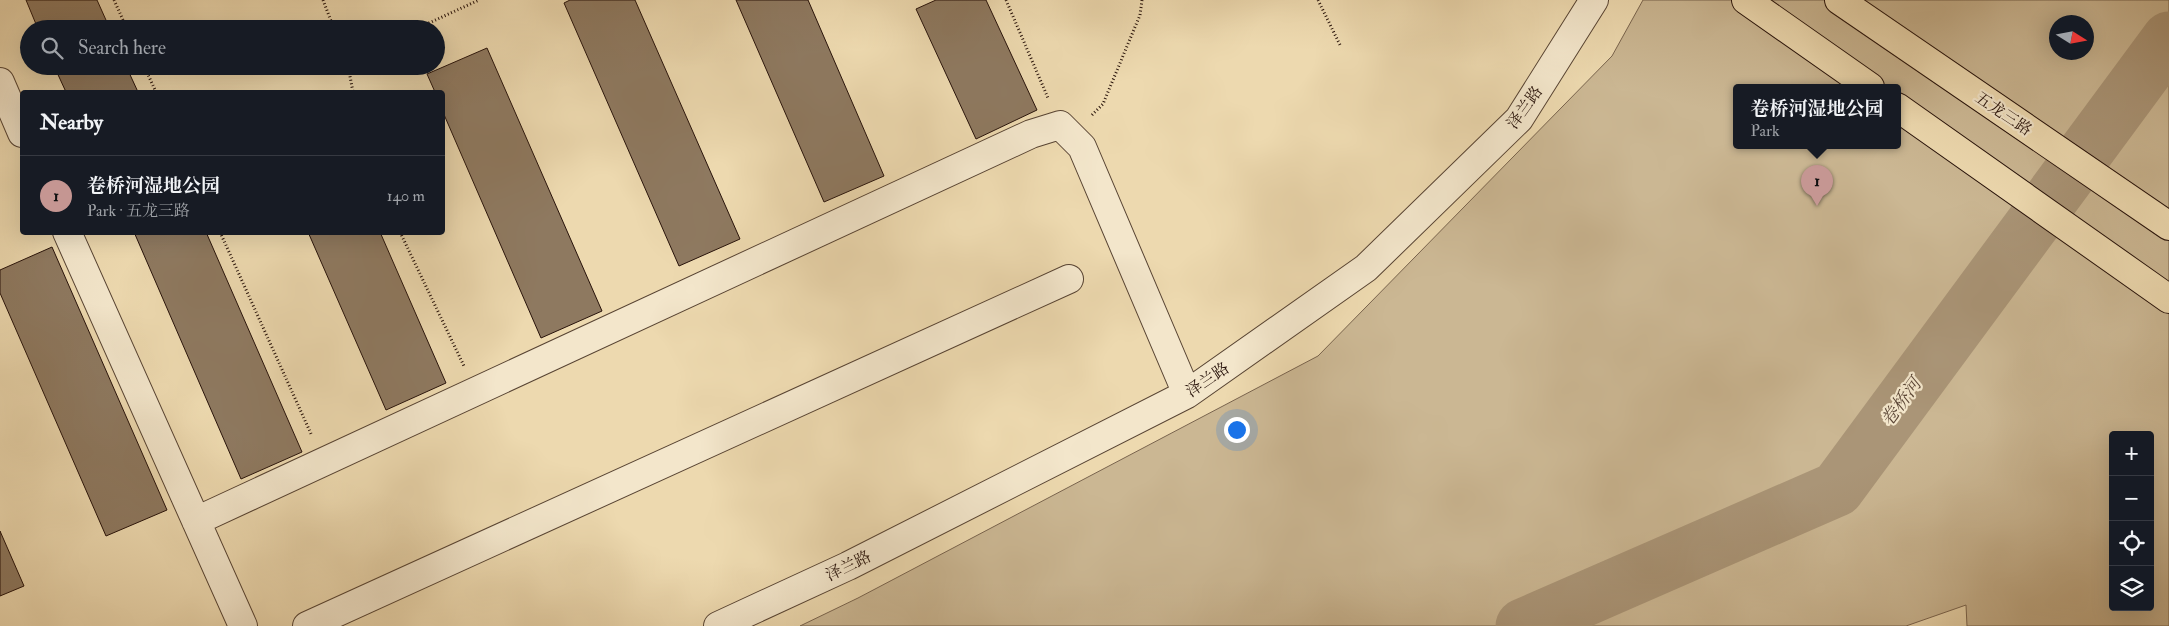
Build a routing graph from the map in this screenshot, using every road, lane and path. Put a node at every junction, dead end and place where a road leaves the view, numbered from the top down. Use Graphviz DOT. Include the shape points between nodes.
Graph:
graph roads {
  1 [pos="114,0"];
  2 [pos="322,0"];
  3 [pos="479,0"];
  4 [pos="1006,0"];
  5 [pos="1142,0"];
  6 [pos="1318,0"];
  7 [pos="1594,0"];
  8 [pos="1746,0"];
  9 [pos="1839,0"];
  10 [pos="123,20"];
  11 [pos="330,20"];
  12 [pos="436,20"];
  13 [pos="1340,45"];
  14 [pos="148,75"];
  15 [pos="350,75"];
  16 [pos="0,82"];
  17 [pos="1866,84"];
  18 [pos="155,90"];
  19 [pos="353,90"];
  20 [pos="1901,109"];
  21 [pos="1060,125"];
  22 [pos="20,127"];
  23 [pos="2169,226"];
  24 [pos="68,235"];
  25 [pos="221,235"];
  26 [pos="401,235"];
  27 [pos="1069,279"];
  28 [pos="2169,299"];
  29 [pos="476,391"];
  30 [pos="1187,394"];
  31 [pos="324,461"];
  32 [pos="196,520"];
  33 [pos="243,626"];
  34 [pos="307,626"];
  35 [pos="718,626"];
  1 -- 10 [label="path"];
  2 -- 11 [label="path"];
  3 -- 12 [label="path"];
  4 -- 21 [label="path"];
  5 -- 21 [label="path" via="1140,15 1103,104 1087,120"];
  6 -- 13 [label="path"];
  7 -- 30 [label="street, 泽兰路" via="1519,119 1366,268"];
  8 -- 17 [label="main road"];
  9 -- 23 [label="main road, 五龙三路"];
  14 -- 18 [label="path"];
  15 -- 19 [label="path"];
  16 -- 22 [label="street"];
  20 -- 28 [label="main road"];
  21 -- 29 [label="street" via="1032,134"];
  21 -- 30 [label="street" via="1082,147"];
  24 -- 32 [label="street"];
  25 -- 31 [label="path"];
  26 -- 29 [label="path"];
  27 -- 34 [label="street"];
  29 -- 31 [label="street"];
  30 -- 35 [label="street, 泽兰路" via="848,566"];
  31 -- 32 [label="street"];
  32 -- 33 [label="street"];
}
